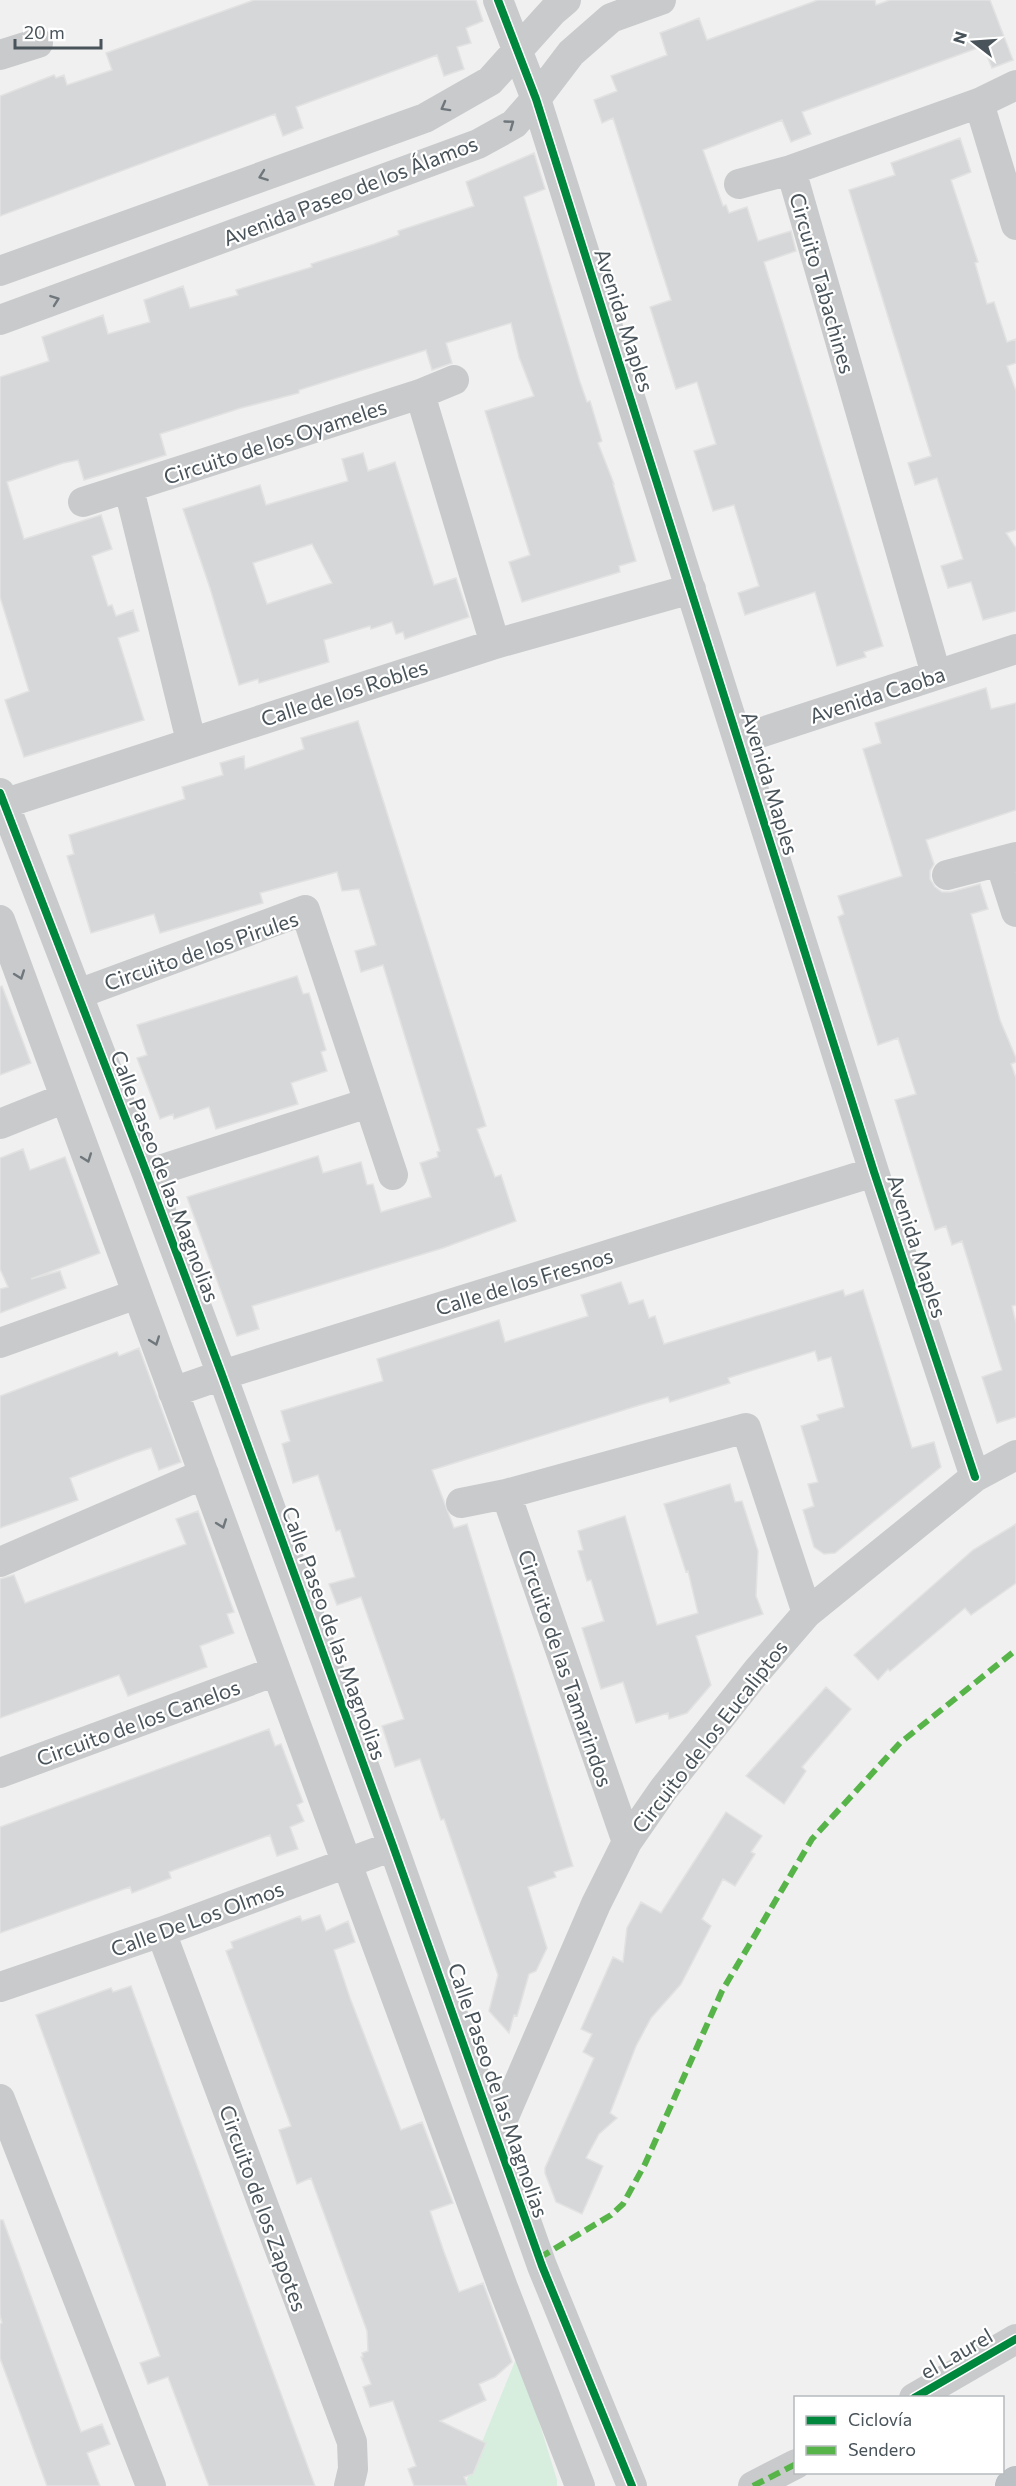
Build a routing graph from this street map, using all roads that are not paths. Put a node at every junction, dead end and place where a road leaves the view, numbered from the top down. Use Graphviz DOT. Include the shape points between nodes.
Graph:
graph roads {
  1 [pos="498,0"];
  2 [pos="566,0"];
  3 [pos="661,0"];
  4 [pos="38,43"];
  5 [pos="517,50"];
  6 [pos="0,55"];
  7 [pos="1016,84"];
  8 [pos="536,99"];
  9 [pos="979,103"];
  10 [pos="791,170"];
  11 [pos="739,184"];
  12 [pos="1016,225"];
  13 [pos="0,271"];
  14 [pos="0,320"];
  15 [pos="454,380"];
  16 [pos="420,394"];
  17 [pos="129,489"];
  18 [pos="83,502"];
  19 [pos="691,589"];
  20 [pos="495,644"];
  21 [pos="1016,650"];
  22 [pos="936,674"];
  23 [pos="738,740"];
  24 [pos="191,741"];
  25 [pos="1,800"];
  26 [pos="1008,860"];
  27 [pos="947,875"];
  28 [pos="1016,912"];
  29 [pos="0,922"];
  30 [pos="78,994"];
  31 [pos="65,1098"];
  32 [pos="368,1103"];
  33 [pos="0,1124"];
  34 [pos="874,1172"];
  35 [pos="147,1174"];
  36 [pos="393,1175"];
  37 [pos="137,1294"];
  38 [pos="0,1343"];
  39 [pos="222,1375"];
  40 [pos="173,1392"];
  41 [pos="1016,1455"];
  42 [pos="204,1474"];
  43 [pos="975,1477"];
  44 [pos="506,1494"];
  45 [pos="461,1503"];
  46 [pos="0,1562"];
  47 [pos="807,1613"];
  48 [pos="276,1671"];
  49 [pos="0,1773"];
  50 [pos="627,1842"];
  51 [pos="393,1846"];
  52 [pos="348,1864"];
  53 [pos="161,1932"];
  54 [pos="0,1987"];
  55 [pos="0,2099"];
  56 [pos="496,2135"];
  57 [pos="542,2266"];
  58 [pos="502,2284"];
  59 [pos="1016,2339"];
  60 [pos="916,2396"];
  61 [pos="794,2465"];
  62 [pos="1016,2483"];
  63 [pos="578,2484"];
  64 [pos="151,2486"];
  65 [pos="349,2486"];
  66 [pos="632,2486"];
  67 [pos="753,2486"];
  68 [pos="1011,2486"];
  1 -- 5 [label="street, Avenida Maples"];
  2 -- 5 [label="street, Avenida Paseo de los Álamos"];
  3 -- 8 [label="street, Avenida Paseo de los Álamos" via="611,18 571,53"];
  4 -- 6 [label="street"];
  5 -- 8 [label="street, Avenida Maples"];
  5 -- 13 [label="street, Avenida Paseo de los Álamos, one-way" via="490,81 425,118"];
  7 -- 9 [label="street, Circuito Tabachines"];
  14 -- 8 [label="street, Avenida Paseo de los Álamos, one-way" via="478,144 514,124"];
  8 -- 19 [label="street, Avenida Maples"];
  9 -- 10 [label="street, Circuito Tabachines"];
  9 -- 12 [label="street"];
  10 -- 11 [label="street"];
  10 -- 22 [label="street, Circuito Tabachines"];
  15 -- 16 [label="street, Circuito de los Oyameles"];
  16 -- 17 [label="street, Circuito de los Oyameles"];
  16 -- 20 [label="street"];
  17 -- 18 [label="street, Circuito de los Oyameles"];
  17 -- 24 [label="street"];
  19 -- 20 [label="street, Calle de los Robles"];
  19 -- 23 [label="street, Avenida Maples"];
  20 -- 24 [label="street, Calle de los Robles"];
  21 -- 22 [label="street, Avenida Caoba"];
  22 -- 23 [label="street, Avenida Caoba"];
  23 -- 34 [label="street, Avenida Maples"];
  24 -- 25 [label="street, Calle de los Robles"];
  25 -- 30 [label="street, Calle Paseo de las Magnolias"];
  26 -- 27 [label="street"];
  26 -- 28 [label="street"];
  29 -- 31 [label="street, one-way"];
  30 -- 32 [label="street, Circuito de los Pirules" via="305,910"];
  30 -- 35 [label="street, Calle Paseo de las Magnolias"];
  31 -- 33 [label="street"];
  31 -- 37 [label="street, one-way"];
  32 -- 35 [label="street"];
  32 -- 36 [label="street, Circuito de los Pirules"];
  34 -- 39 [label="street, Calle de los Fresnos"];
  34 -- 43 [label="street, Avenida Maples"];
  35 -- 39 [label="street, Calle Paseo de las Magnolias"];
  37 -- 38 [label="street"];
  37 -- 40 [label="street, one-way"];
  39 -- 40 [label="street, Calle de los Fresnos"];
  39 -- 51 [label="street, Calle Paseo de las Magnolias"];
  40 -- 42 [label="street"];
  41 -- 43 [label="street, Circuito de los Eucaliptos"];
  42 -- 46 [label="street"];
  42 -- 48 [label="street, one-way"];
  43 -- 47 [label="street, Circuito de los Eucaliptos"];
  44 -- 45 [label="street"];
  44 -- 47 [label="street" via="746,1428"];
  44 -- 50 [label="street, Circuito de las Tamarindos"];
  47 -- 50 [label="street, Circuito de los Eucaliptos" via="663,1790"];
  48 -- 49 [label="street, Circuito de los Canelos"];
  48 -- 52 [label="street"];
  50 -- 56 [label="street, Circuito de los Eucaliptos" via="591,1915"];
  51 -- 52 [label="street, Calle De Los Olmos"];
  51 -- 56 [label="street, Calle Paseo de las Magnolias"];
  52 -- 53 [label="street, Calle De Los Olmos"];
  52 -- 58 [label="street"];
  53 -- 54 [label="street, Calle De Los Olmos"];
  53 -- 65 [label="street, Circuito de los Zapotes" via="352,2442"];
  55 -- 64 [label="street"];
  56 -- 57 [label="street, Calle Paseo de las Magnolias"];
  57 -- 58 [label="street"];
  57 -- 66 [label="street, Calle Paseo de las Magnolias"];
  58 -- 63 [label="street"];
  59 -- 60 [label="street, el Laurel"];
  61 -- 67 [label="street"];
  62 -- 68 [label="highway"];
}
